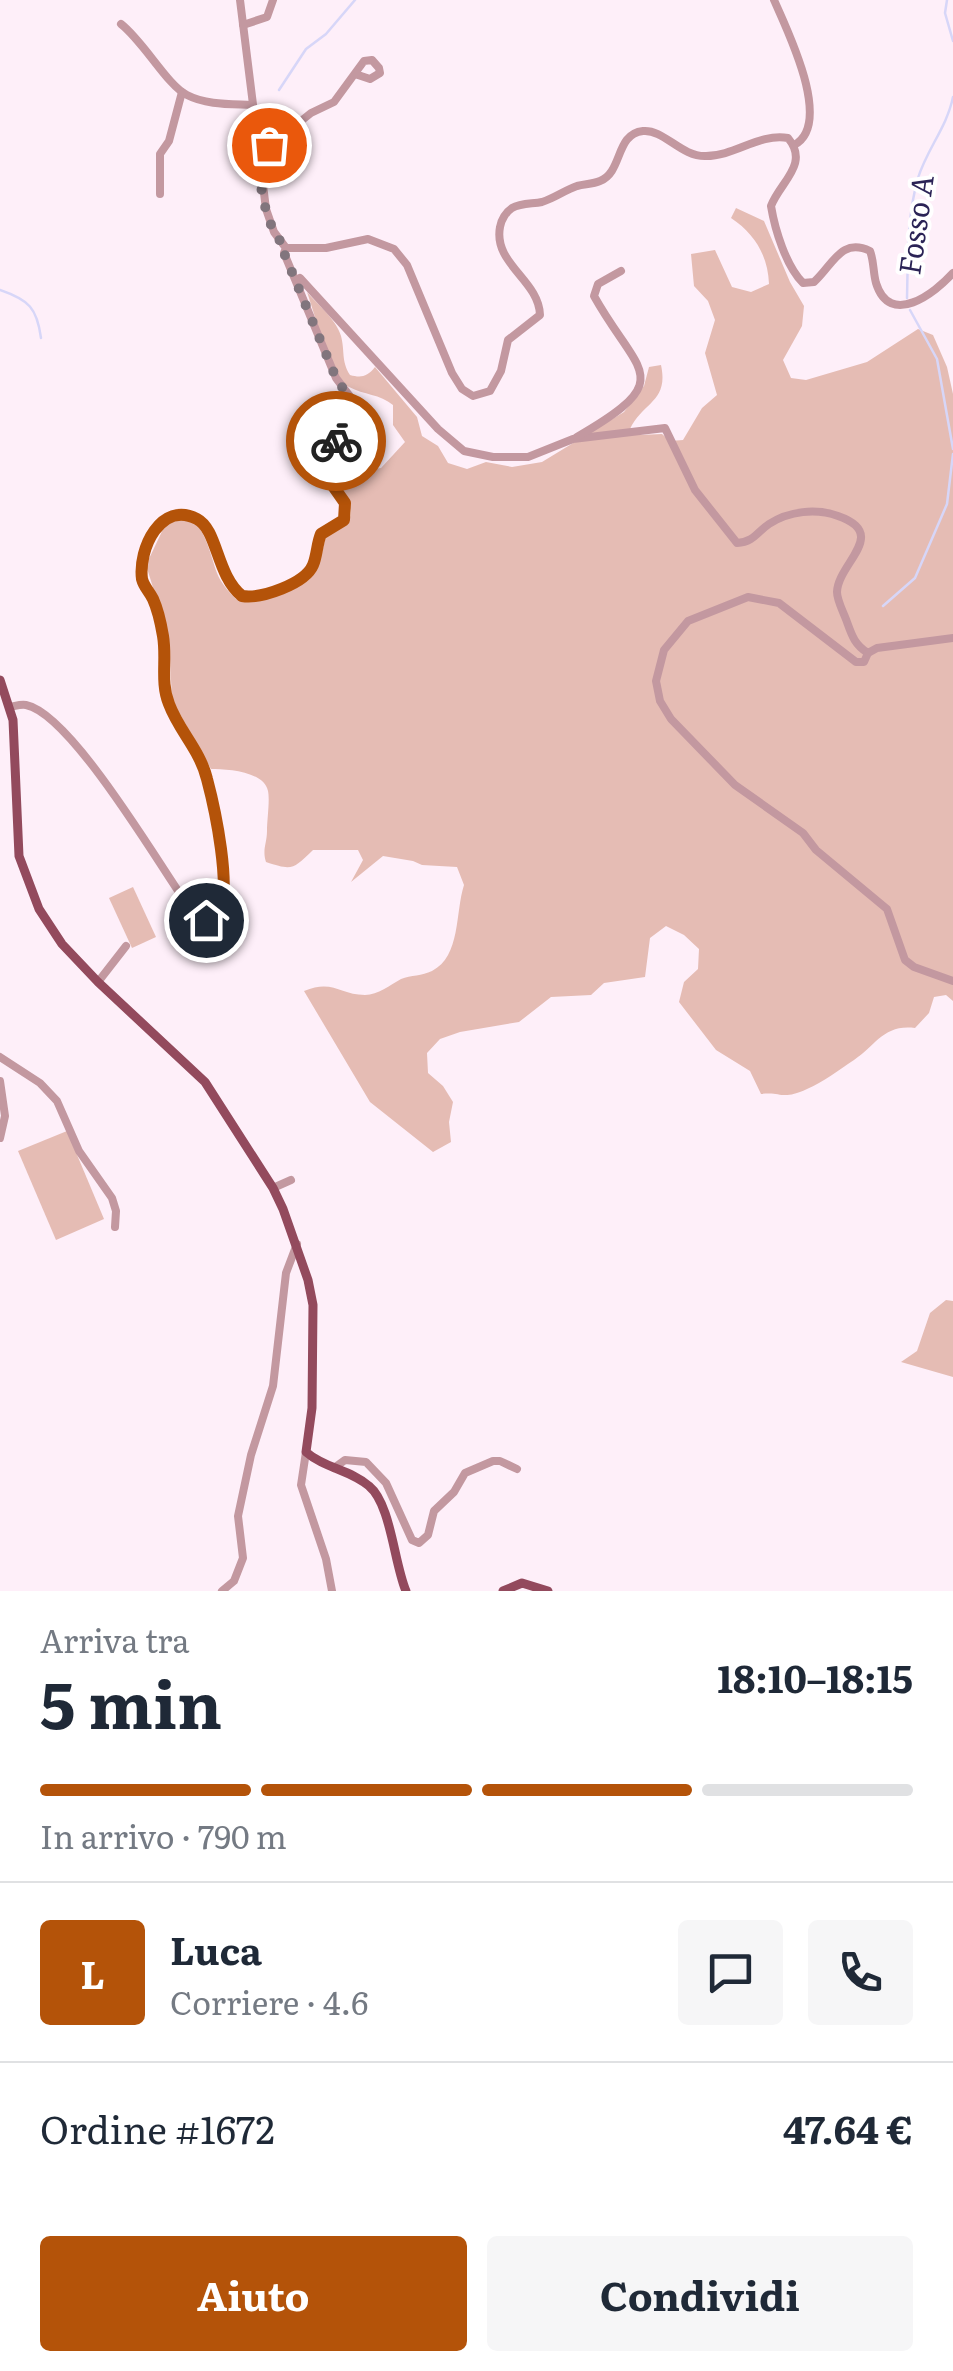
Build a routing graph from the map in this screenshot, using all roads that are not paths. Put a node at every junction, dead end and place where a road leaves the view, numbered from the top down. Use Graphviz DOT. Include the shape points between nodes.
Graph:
graph roads {
  1 [pos="240,0"];
  2 [pos="273,0"];
  3 [pos="774,0"];
  4 [pos="121,24"];
  5 [pos="243,24"];
  6 [pos="355,74"];
  7 [pos="182,92"];
  8 [pos="251,105"];
  9 [pos="794,145"];
  10 [pos="256,150"];
  11 [pos="160,194"];
  12 [pos="286,248"];
  13 [pos="621,271"];
  14 [pos="294,272"];
  15 [pos="953,272"];
  16 [pos="573,439"];
  17 [pos="953,638"];
  18 [pos="868,654"];
  19 [pos="0,680"];
  20 [pos="10,707"];
  21 [pos="126,946"];
  22 [pos="953,981"];
  23 [pos="98,982"];
  24 [pos="0,1056"];
  25 [pos="0,1081"];
  26 [pos="0,1138"];
  27 [pos="291,1180"];
  28 [pos="274,1188"];
  29 [pos="115,1227"];
  30 [pos="297,1244"];
  31 [pos="306,1452"];
  32 [pos="334,1468"];
  33 [pos="517,1469"];
  34 [pos="222,1591"];
  35 [pos="332,1591"];
  36 [pos="406,1591"];
  37 [pos="503,1591"];
  38 [pos="548,1591"];
  1 -- 5 [label="street"];
  2 -- 5 [label="street" via="267,16"];
  3 -- 9 [label="street" via="798,53 810,104 808,132"];
  4 -- 7 [label="street"];
  5 -- 8 [label="street"];
  6 -- 10 [label="street" via="334,102"];
  7 -- 8 [label="street" via="208,102"];
  7 -- 11 [label="street" via="160,154"];
  8 -- 10 [label="street"];
  9 -- 12 [label="street" via="772,137 698,156 642,131 624,143 602,180 510,210 499,228 500,244 536,294 540,315 508,340 495,384 482,396 467,394 452,373 394,249 368,240"];
  9 -- 15 [label="street" via="796,165 771,206 799,280 814,282 842,250 856,246 870,251 876,285 895,304 920,300"];
  10 -- 12 [label="street" via="266,209"];
  12 -- 14 [label="street"];
  13 -- 16 [label="street" via="598,284 594,296 640,366 639,390"];
  14 -- 16 [label="street" via="458,447 514,458"];
  14 -- 20 [label="street" via="336,378 360,414 356,431 319,456 345,503 344,520 321,534 305,575 257,596 236,590 210,532 188,515 158,524 142,567 164,638 167,702 209,788 225,895 219,915 206,920 187,904 71,738 35,709"];
  16 -- 18 [label="street" via="666,428 695,490 737,543 805,511 849,520 861,536 860,549 837,594 852,637"];
  17 -- 18 [label="street"];
  18 -- 22 [label="street" via="856,662 779,603 748,596 688,621 664,650 656,681 671,719 735,785 804,833 887,909 905,960"];
  19 -- 20 [label="main road"];
  20 -- 23 [label="main road" via="19,856 39,909"];
  21 -- 23 [label="street"];
  23 -- 28 [label="main road" via="205,1082"];
  24 -- 29 [label="street" via="57,1101 79,1151 112,1198"];
  25 -- 26 [label="street"];
  27 -- 28 [label="street"];
  28 -- 30 [label="main road"];
  30 -- 31 [label="main road" via="313,1305"];
  30 -- 34 [label="street" via="286,1273 273,1386 238,1516 243,1558 234,1582"];
  31 -- 32 [label="main road"];
  31 -- 35 [label="street" via="301,1485"];
  32 -- 33 [label="street" via="344,1460 366,1462 419,1543 434,1511 465,1473 500,1461"];
  32 -- 36 [label="main road" via="368,1484 379,1499"];
  37 -- 38 [label="main road" via="522,1583"];
}
